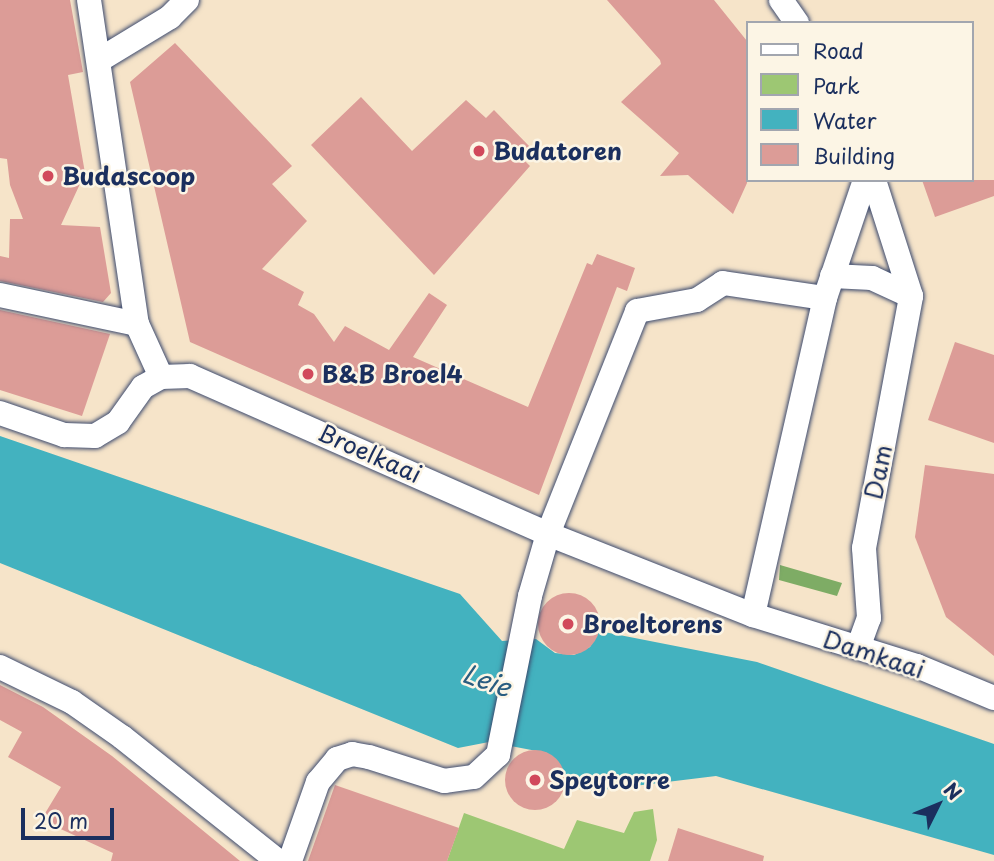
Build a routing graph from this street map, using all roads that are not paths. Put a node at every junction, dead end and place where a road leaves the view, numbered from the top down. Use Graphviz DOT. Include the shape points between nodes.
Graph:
graph roads {
  1 [pos="89,0"];
  2 [pos="187,0"];
  3 [pos="781,0"];
  4 [pos="796,21"];
  5 [pos="101,59"];
  6 [pos="864,182"];
  7 [pos="875,182"];
  8 [pos="828,287"];
  9 [pos="0,295"];
  10 [pos="911,296"];
  11 [pos="137,324"];
  12 [pos="161,377"];
  13 [pos="0,413"];
  14 [pos="548,534"];
  15 [pos="753,615"];
  16 [pos="858,648"];
  17 [pos="0,667"];
  18 [pos="994,698"];
  19 [pos="278,861"];
  20 [pos="290,861"];
  1 -- 5 [label="street"];
  2 -- 5 [label="street" via="170,17"];
  3 -- 4 [label="street"];
  5 -- 11 [label="street"];
  6 -- 8 [label="street"];
  7 -- 10 [label="street, Dam"];
  8 -- 10 [label="street" via="873,278"];
  8 -- 14 [label="street" via="723,283 697,300 637,311"];
  8 -- 15 [label="street"];
  9 -- 11 [label="street"];
  10 -- 16 [label="street, Dam" via="864,548 869,618"];
  11 -- 12 [label="street"];
  12 -- 13 [label="street" via="143,387 118,422 95,436 64,435"];
  12 -- 14 [label="street, Broelkaai" via="190,376 210,382"];
  14 -- 15 [label="street, Broelkaai"];
  14 -- 20 [label="street" via="502,746 484,771 463,780 444,781 352,754 337,759 318,782"];
  15 -- 16 [label="street, Damkaai"];
  16 -- 18 [label="street, Damkaai"];
  17 -- 19 [label="street" via="72,702"];
}
